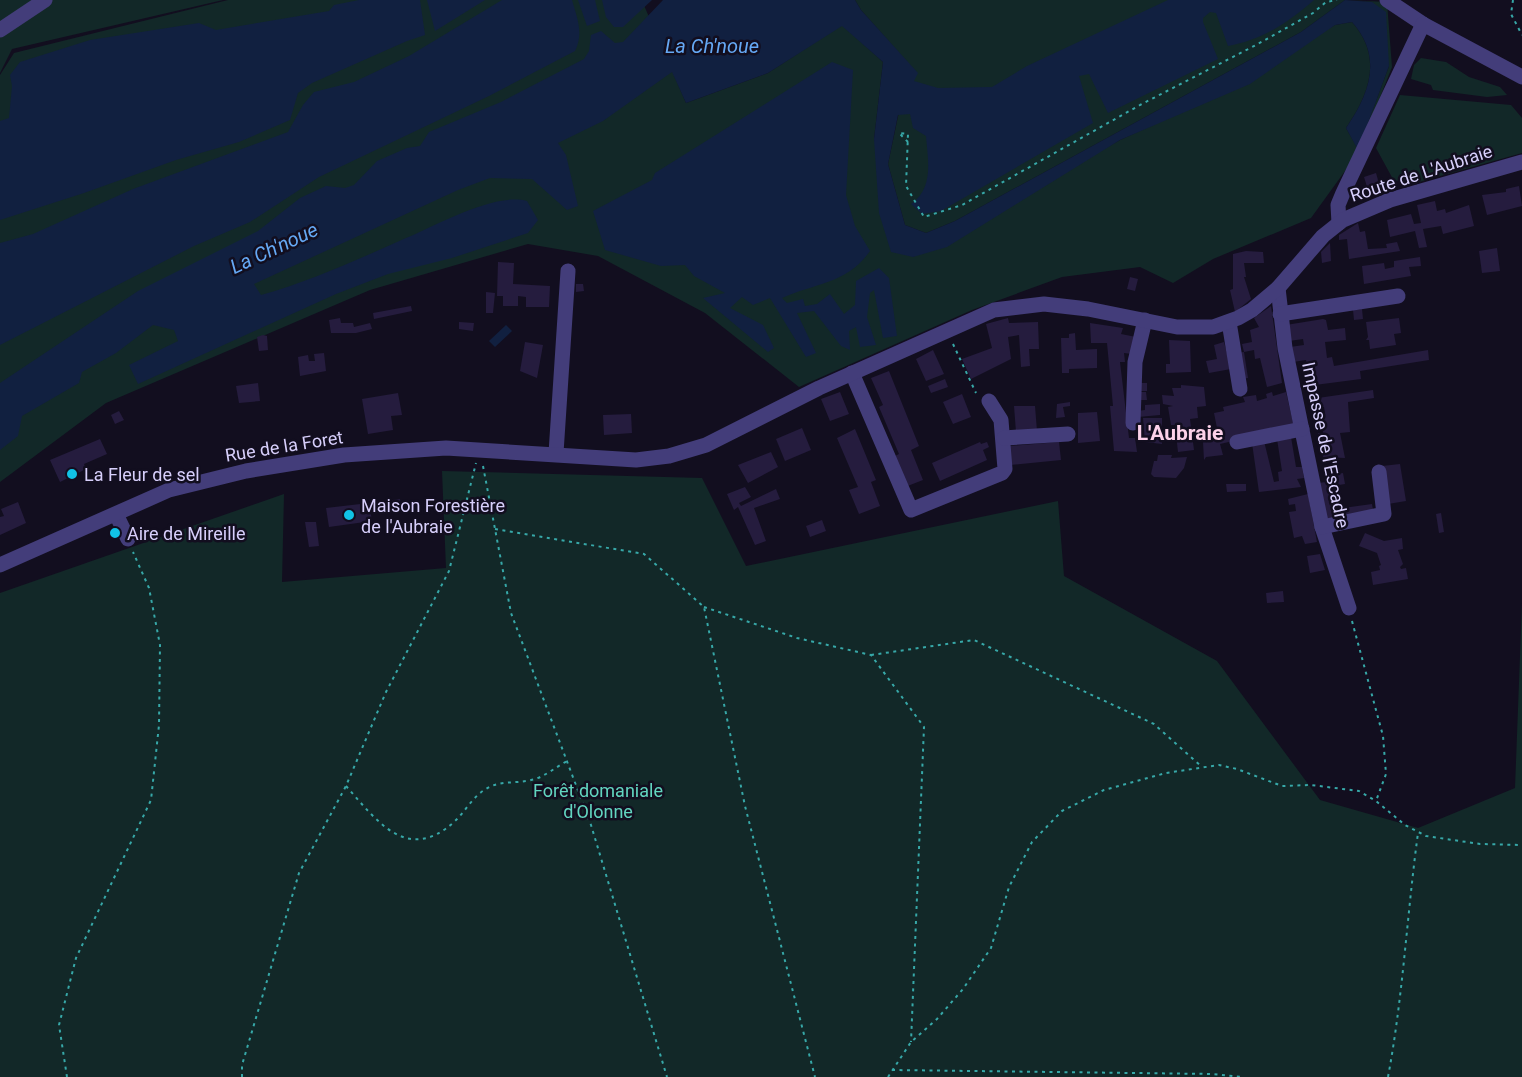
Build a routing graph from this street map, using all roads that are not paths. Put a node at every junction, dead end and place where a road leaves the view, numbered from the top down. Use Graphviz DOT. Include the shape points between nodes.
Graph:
graph roads {
  1 [pos="45,0"];
  2 [pos="1387,0"];
  3 [pos="1423,24"];
  4 [pos="0,30"];
  5 [pos="1522,77"];
  6 [pos="1522,162"];
  7 [pos="1339,223"];
  8 [pos="568,272"];
  9 [pos="1278,288"];
  10 [pos="1398,296"];
  11 [pos="1280,314"];
  12 [pos="1145,320"];
  13 [pos="1228,322"];
  14 [pos="852,372"];
  15 [pos="1240,389"];
  16 [pos="989,401"];
  17 [pos="1132,423"];
  18 [pos="1302,429"];
  19 [pos="1068,434"];
  20 [pos="1004,438"];
  21 [pos="1237,442"];
  22 [pos="556,453"];
  23 [pos="1379,472"];
  24 [pos="116,514"];
  25 [pos="1323,527"];
  26 [pos="128,539"];
  27 [pos="0,565"];
  28 [pos="1349,608"];
  1 -- 4 [label="street"];
  2 -- 3 [label="street"];
  3 -- 5 [label="street"];
  3 -- 7 [label="street" via="1340,199"];
  6 -- 7 [label="street, Route de L'Aubraie" via="1381,203"];
  7 -- 9 [label="street, Route de L'Aubraie"];
  8 -- 22 [label="street"];
  9 -- 11 [label="street, Impasse de l'Escadre"];
  9 -- 13 [label="street, Route de L'Aubraie" via="1252,310"];
  10 -- 11 [label="street"];
  11 -- 18 [label="street, Impasse de l'Escadre"];
  12 -- 13 [label="street, Route de L'Aubraie" via="1195,328"];
  12 -- 14 [label="street, Route de L'Aubraie" via="1070,307 1016,306 968,320"];
  12 -- 17 [label="street" via="1134,371"];
  13 -- 15 [label="street"];
  14 -- 20 [label="street" via="911,510 1002,473 1006,464"];
  14 -- 22 [label="street, Route de L'Aubraie" via="706,445 669,456 636,460"];
  16 -- 20 [label="street" via="1000,420"];
  18 -- 21 [label="street"];
  18 -- 25 [label="street, Impasse de l'Escadre"];
  19 -- 20 [label="street"];
  22 -- 24 [label="street, Rue de la Foret" via="446,448 344,455 246,471 169,490"];
  23 -- 25 [label="street" via="1384,514"];
  24 -- 26 [label="street"];
  24 -- 27 [label="street, Rue de la Foret"];
  25 -- 28 [label="street, Impasse de l'Escadre"];
}
